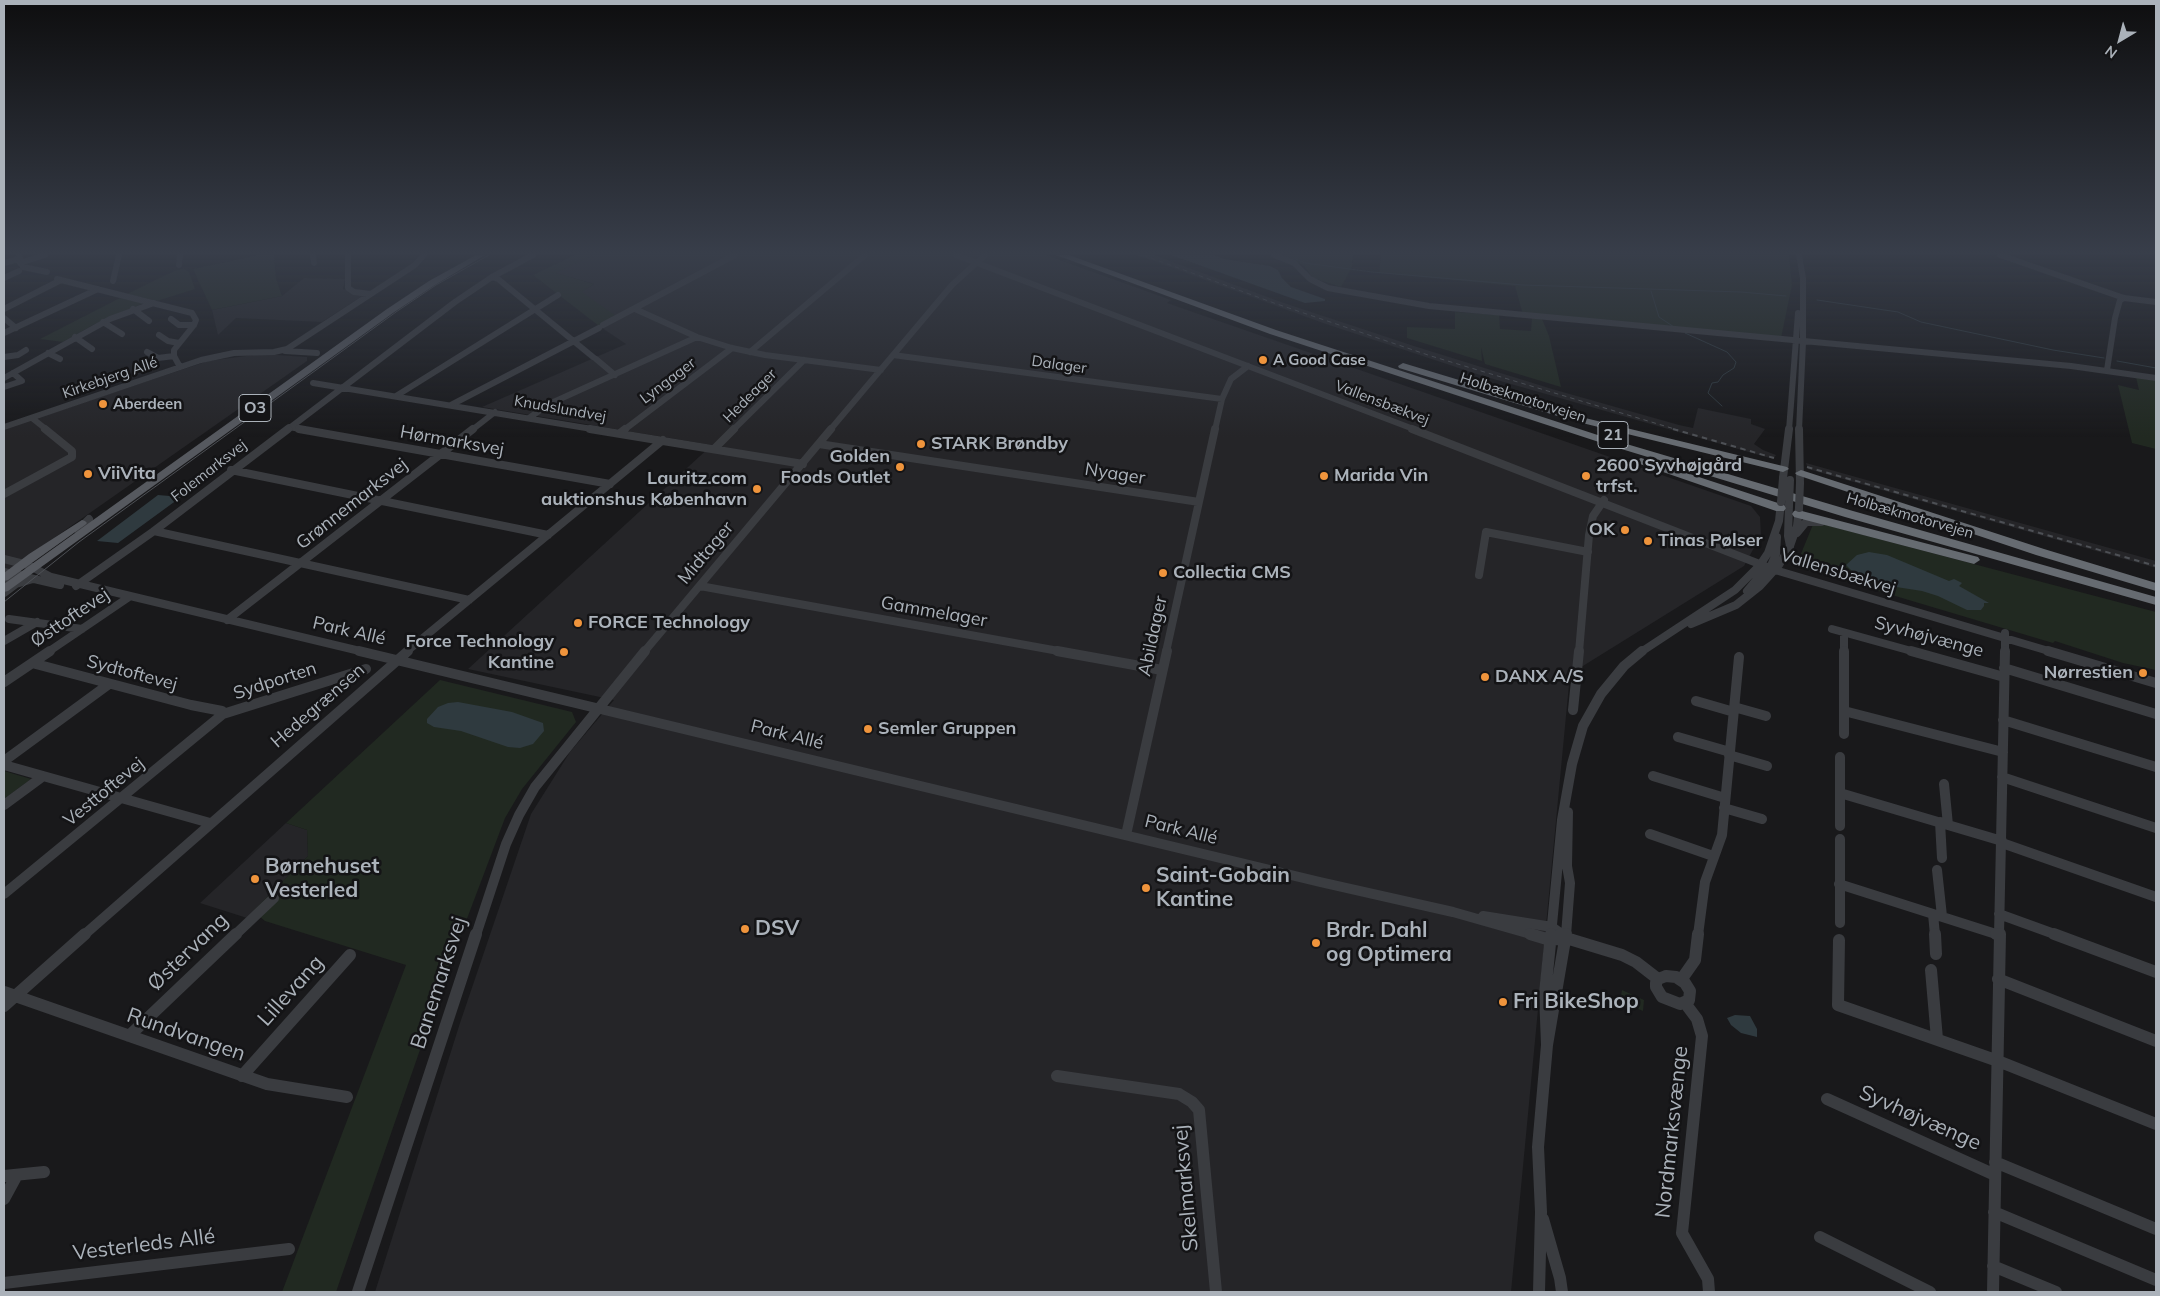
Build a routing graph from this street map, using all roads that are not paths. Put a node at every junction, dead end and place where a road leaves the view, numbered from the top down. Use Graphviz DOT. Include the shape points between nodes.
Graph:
graph roads {
  1 [pos="42,315"];
  2 [pos="118,315"];
  3 [pos="142,315"];
  4 [pos="193,315"];
  5 [pos="338,315"];
  6 [pos="376,315"];
  7 [pos="383,315"];
  8 [pos="437,315"];
  9 [pos="526,315"];
  10 [pos="542,315"];
  11 [pos="623,315"];
  12 [pos="650,315"];
  13 [pos="793,315"];
  14 [pos="927,315"];
  15 [pos="1116,315"];
  16 [pos="1227,315"];
  17 [pos="1248,315"];
  18 [pos="1522,315"];
  19 [pos="1798,315"];
  20 [pos="1803,315"];
  21 [pos="2116,315"];
  22 [pos="4,318"];
  23 [pos="171,319"];
  24 [pos="149,321"];
  25 [pos="103,322"];
  26 [pos="194,325"];
  27 [pos="16,328"];
  28 [pos="4,333"];
  29 [pos="122,334"];
  30 [pos="159,335"];
  31 [pos="75,337"];
  32 [pos="698,337"];
  33 [pos="574,341"];
  34 [pos="1795,341"];
  35 [pos="1803,342"];
  36 [pos="179,343"];
  37 [pos="732,348"];
  38 [pos="92,349"];
  39 [pos="26,350"];
  40 [pos="284,350"];
  41 [pos="147,352"];
  42 [pos="750,352"];
  43 [pos="48,353"];
  44 [pos="317,353"];
  45 [pos="1354,353"];
  46 [pos="174,356"];
  47 [pos="893,356"];
  48 [pos="4,357"];
  49 [pos="60,359"];
  50 [pos="804,360"];
  51 [pos="180,366"];
  52 [pos="1248,366"];
  53 [pos="881,370"];
  54 [pos="2107,370"];
  55 [pos="1390,372"];
  56 [pos="13,373"];
  57 [pos="615,375"];
  58 [pos="4,378"];
  59 [pos="2156,378"];
  60 [pos="313,383"];
  61 [pos="4,387"];
  62 [pos="343,387"];
  63 [pos="396,396"];
  64 [pos="1222,399"];
  65 [pos="451,405"];
  66 [pos="495,412"];
  67 [pos="32,418"];
  68 [pos="529,418"];
  69 [pos="4,427"];
  70 [pos="289,427"];
  71 [pos="620,433"];
  72 [pos="1787,438"];
  73 [pos="663,440"];
  74 [pos="819,444"];
  75 [pos="714,449"];
  76 [pos="440,454"];
  77 [pos="803,464"];
  78 [pos="1769,465"];
  79 [pos="231,470"];
  80 [pos="1793,477"];
  81 [pos="610,484"];
  82 [pos="4,494"];
  83 [pos="381,501"];
  84 [pos="1199,502"];
  85 [pos="1603,502"];
  86 [pos="1790,508"];
  87 [pos="1834,523"];
  88 [pos="154,531"];
  89 [pos="548,535"];
  90 [pos="1792,543"];
  91 [pos="1588,552"];
  92 [pos="4,559"];
  93 [pos="302,563"];
  94 [pos="1769,565"];
  95 [pos="19,571"];
  96 [pos="1479,575"];
  97 [pos="4,583"];
  98 [pos="76,585"];
  99 [pos="700,586"];
  100 [pos="2156,587"];
  101 [pos="4,589"];
  102 [pos="2156,592"];
  103 [pos="4,593"];
  104 [pos="129,597"];
  105 [pos="469,600"];
  106 [pos="2156,601"];
  107 [pos="2156,608"];
  108 [pos="10,619"];
  109 [pos="227,620"];
  110 [pos="37,622"];
  111 [pos="82,628"];
  112 [pos="1832,629"];
  113 [pos="1844,632"];
  114 [pos="1667,634"];
  115 [pos="2005,636"];
  116 [pos="4,641"];
  117 [pos="1739,657"];
  118 [pos="397,660"];
  119 [pos="32,663"];
  120 [pos="366,669"];
  121 [pos="1162,670"];
  122 [pos="2004,673"];
  123 [pos="2156,680"];
  124 [pos="4,682"];
  125 [pos="2156,683"];
  126 [pos="109,684"];
  127 [pos="1696,701"];
  128 [pos="598,707"];
  129 [pos="1734,709"];
  130 [pos="1574,710"];
  131 [pos="1844,712"];
  132 [pos="224,714"];
  133 [pos="2156,714"];
  134 [pos="1766,716"];
  135 [pos="2003,720"];
  136 [pos="1844,734"];
  137 [pos="1678,737"];
  138 [pos="2003,752"];
  139 [pos="1729,753"];
  140 [pos="1840,758"];
  141 [pos="4,763"];
  142 [pos="1768,766"];
  143 [pos="2156,768"];
  144 [pos="42,776"];
  145 [pos="1653,776"];
  146 [pos="2002,777"];
  147 [pos="1569,784"];
  148 [pos="1944,784"];
  149 [pos="1840,793"];
  150 [pos="121,799"];
  151 [pos="1725,803"];
  152 [pos="4,805"];
  153 [pos="1762,820"];
  154 [pos="210,823"];
  155 [pos="1944,824"];
  156 [pos="1840,826"];
  157 [pos="2156,828"];
  158 [pos="1650,834"];
  159 [pos="1126,835"];
  160 [pos="1840,839"];
  161 [pos="2002,842"];
  162 [pos="1713,856"];
  163 [pos="1942,858"];
  164 [pos="1938,870"];
  165 [pos="1840,884"];
  166 [pos="4,894"];
  167 [pos="2156,897"];
  168 [pos="274,898"];
  169 [pos="1453,912"];
  170 [pos="1999,914"];
  171 [pos="1937,915"];
  172 [pos="1840,923"];
  173 [pos="1552,927"];
  174 [pos="1999,934"];
  175 [pos="1566,938"];
  176 [pos="1550,940"];
  177 [pos="1839,940"];
  178 [pos="1936,954"];
  179 [pos="350,956"];
  180 [pos="1931,970"];
  181 [pos="2156,972"];
  182 [pos="1658,979"];
  183 [pos="1681,980"];
  184 [pos="1998,980"];
  185 [pos="9,994"];
  186 [pos="1686,1003"];
  187 [pos="4,1006"];
  188 [pos="129,1036"];
  189 [pos="1937,1040"];
  190 [pos="2156,1041"];
  191 [pos="1547,1045"];
  192 [pos="1998,1060"];
  193 [pos="242,1076"];
  194 [pos="1057,1076"];
  195 [pos="347,1097"];
  196 [pos="1827,1099"];
  197 [pos="2156,1124"];
  198 [pos="1995,1168"];
  199 [pos="44,1172"];
  200 [pos="10,1175"];
  201 [pos="4,1199"];
  202 [pos="1541,1212"];
  203 [pos="1994,1212"];
  204 [pos="2156,1229"];
  205 [pos="1820,1237"];
  206 [pos="289,1250"];
  207 [pos="1993,1266"];
  208 [pos="2156,1280"];
  209 [pos="4,1283"];
  210 [pos="358,1292"];
  211 [pos="1216,1292"];
  212 [pos="1539,1292"];
  213 [pos="1562,1292"];
  214 [pos="1709,1292"];
  215 [pos="1930,1292"];
  216 [pos="1992,1292"];
  217 [pos="2056,1292"];
  1 -- 27 [label="street"];
  2 -- 25 [label="street"];
  3 -- 24 [label="street"];
  4 -- 26 [label="street" via="196,320"];
  5 -- 40 [label="street, Kirkebjerg Allé"];
  6 -- 95 [label="main road, O3"];
  7 -- 95 [label="main road, O3"];
  8 -- 62 [label="street, Folemarksvej"];
  9 -- 63 [label="street"];
  10 -- 33 [label="street"];
  11 -- 33 [label="street"];
  12 -- 32 [label="street"];
  13 -- 42 [label="street"];
  14 -- 47 [label="street, Midtager"];
  15 -- 52 [label="street, Vallensbækvej"];
  16 -- 55 [label="highway, Holbækmotorvejen / 21"];
  17 -- 45 [label="highway, Holbækmotorvejen / 21"];
  18 -- 34 [label="street"];
  19 -- 34 [label="street"];
  20 -- 35 [label="street"];
  21 -- 54 [label="street"];
  22 -- 27 [label="street"];
  23 -- 26 [label="street" via="179,325"];
  25 -- 29 [label="street"];
  25 -- 31 [label="street"];
  26 -- 36 [label="street"];
  27 -- 28 [label="street"];
  30 -- 36 [label="street" via="168,342"];
  31 -- 38 [label="street"];
  31 -- 43 [label="street"];
  32 -- 37 [label="street"];
  32 -- 57 [label="street"];
  33 -- 57 [label="street"];
  33 -- 65 [label="street"];
  34 -- 35 [label="street"];
  34 -- 72 [label="street"];
  35 -- 54 [label="street"];
  35 -- 80 [label="street" via="1798,444"];
  36 -- 46 [label="street"];
  37 -- 42 [label="street"];
  37 -- 71 [label="street, Lyngager"];
  39 -- 48 [label="street"];
  40 -- 44 [label="street, Kirkebjerg Allé"];
  40 -- 51 [label="street, Kirkebjerg Allé" via="234,354"];
  41 -- 46 [label="street" via="158,358"];
  42 -- 50 [label="street"];
  43 -- 49 [label="street"];
  43 -- 56 [label="street"];
  45 -- 78 [label="highway" via="1578,419"];
  45 -- 102 [label="highway, Holbækmotorvejen / 21" via="1728,470"];
  46 -- 51 [label="street"];
  47 -- 53 [label="street, Midtager"];
  47 -- 64 [label="street, Dalager"];
  50 -- 53 [label="street"];
  50 -- 75 [label="street, Hedeager"];
  51 -- 67 [label="street, Kirkebjerg Allé"];
  52 -- 64 [label="street, Abildager" via="1231,379"];
  52 -- 85 [label="street, Vallensbækvej"];
  53 -- 74 [label="street, Midtager"];
  54 -- 59 [label="street"];
  55 -- 86 [label="highway"];
  55 -- 106 [label="highway, Holbækmotorvejen / 21" via="1849,514"];
  56 -- 58 [label="street"];
  56 -- 61 [label="street" via="22,381"];
  57 -- 68 [label="street" via="549,404"];
  60 -- 62 [label="street, Knudslundvej"];
  62 -- 63 [label="street, Knudslundvej"];
  62 -- 70 [label="street, Folemarksvej"];
  63 -- 65 [label="street, Knudslundvej"];
  64 -- 84 [label="street, Abildager"];
  65 -- 66 [label="street, Knudslundvej"];
  66 -- 68 [label="street, Knudslundvej"];
  66 -- 76 [label="street, Grønnemarksvej"];
  67 -- 69 [label="street, Kirkebjerg Allé"];
  67 -- 82 [label="street" via="72,451 72,457"];
  68 -- 71 [label="street, Knudslundvej"];
  70 -- 76 [label="street, Hørmarksvej"];
  70 -- 79 [label="street, Folemarksvej"];
  71 -- 73 [label="street, Knudslundvej"];
  72 -- 78 [label="street" via="1778,462"];
  72 -- 80 [label="street"];
  72 -- 80 [label="street" via="1791,440"];
  73 -- 75 [label="street, Knudslundvej"];
  73 -- 81 [label="street, Hedegrænsen"];
  74 -- 77 [label="street, Midtager"];
  74 -- 84 [label="street, Nyager"];
  75 -- 77 [label="street, Knudslundvej"];
  76 -- 81 [label="street, Hørmarksvej"];
  76 -- 83 [label="street, Grønnemarksvej"];
  77 -- 99 [label="street, Midtager"];
  78 -- 80 [label="highway"];
  79 -- 83 [label="street"];
  79 -- 88 [label="street, Folemarksvej"];
  80 -- 86 [label="street, bridge"];
  80 -- 86 [label="street, bridge"];
  80 -- 100 [label="highway"];
  81 -- 89 [label="street, Hedegrænsen"];
  83 -- 89 [label="street"];
  83 -- 93 [label="street, Grønnemarksvej"];
  84 -- 121 [label="street, Abildager"];
  85 -- 91 [label="street" via="1593,516"];
  85 -- 94 [label="street, Vallensbækvej"];
  86 -- 87 [label="highway"];
  86 -- 90 [label="street" via="1788,536"];
  86 -- 94 [label="street" via="1779,521 1776,554"];
  87 -- 90 [label="street" via="1806,522"];
  87 -- 107 [label="highway"];
  88 -- 93 [label="street"];
  88 -- 98 [label="street, Folemarksvej"];
  89 -- 105 [label="street, Hedegrænsen"];
  90 -- 94 [label="street"];
  91 -- 96 [label="street" via="1486,532"];
  91 -- 130 [label="street"];
  92 -- 95 [label="street, Park Allé"];
  93 -- 105 [label="street"];
  93 -- 109 [label="street, Grønnemarksvej"];
  94 -- 114 [label="street"];
  94 -- 114 [label="street" via="1749,596 1736,605"];
  94 -- 115 [label="street, Vallensbækvej"];
  95 -- 97 [label="street"];
  95 -- 98 [label="street, Park Allé"];
  95 -- 101 [label="main road, O3"];
  95 -- 103 [label="street" via="16,584"];
  98 -- 104 [label="street, Park Allé"];
  99 -- 121 [label="street, Gammelager"];
  99 -- 128 [label="street, Midtager"];
  104 -- 109 [label="street, Park Allé"];
  104 -- 111 [label="street, Østtoftevej"];
  105 -- 118 [label="street, Hedegrænsen"];
  108 -- 110 [label="street"];
  109 -- 118 [label="street, Park Allé"];
  110 -- 111 [label="street"];
  110 -- 116 [label="street"];
  111 -- 119 [label="street, Østtoftevej"];
  112 -- 113 [label="street, Syvhøjvænge"];
  113 -- 122 [label="street, Syvhøjvænge"];
  113 -- 131 [label="street"];
  114 -- 147 [label="street" via="1624,666 1601,694 1583,726"];
  115 -- 122 [label="street, Syvhøjvænge"];
  115 -- 123 [label="street, Vallensbækvej"];
  115 -- 125 [label="street, Vallensbækvej"];
  117 -- 129 [label="street"];
  118 -- 128 [label="street, Park Allé"];
  118 -- 154 [label="street, Hedegrænsen"];
  119 -- 124 [label="street, Østtoftevej"];
  119 -- 126 [label="street, Sydtoftevej"];
  120 -- 132 [label="street, Sydporten"];
  121 -- 159 [label="street, Abildager"];
  122 -- 133 [label="street, Syvhøjvænge"];
  122 -- 135 [label="street, Syvhøjvænge"];
  126 -- 132 [label="street, Sydtoftevej"];
  126 -- 141 [label="street"];
  127 -- 129 [label="street"];
  128 -- 159 [label="street, Park Allé"];
  128 -- 210 [label="street, Banemarksvej" via="535,787 506,844"];
  129 -- 134 [label="street"];
  129 -- 139 [label="street"];
  131 -- 136 [label="street"];
  131 -- 138 [label="street"];
  132 -- 150 [label="street, Vesttoftevej"];
  135 -- 138 [label="street, Syvhøjvænge"];
  135 -- 143 [label="street"];
  137 -- 139 [label="street"];
  138 -- 146 [label="street, Syvhøjvænge"];
  139 -- 142 [label="street"];
  139 -- 151 [label="street"];
  140 -- 149 [label="street"];
  141 -- 144 [label="street"];
  144 -- 150 [label="street"];
  144 -- 152 [label="street"];
  145 -- 151 [label="street"];
  146 -- 157 [label="street"];
  146 -- 161 [label="street, Syvhøjvænge"];
  147 -- 173 [label="street" via="1562,820"];
  147 -- 175 [label="street" via="1567,866 1570,883"];
  148 -- 155 [label="street"];
  149 -- 155 [label="street"];
  149 -- 156 [label="street"];
  150 -- 154 [label="street"];
  150 -- 166 [label="street, Vesttoftevej"];
  151 -- 153 [label="street"];
  151 -- 162 [label="street" via="1722,835"];
  154 -- 185 [label="street, Hedegrænsen"];
  155 -- 161 [label="street"];
  155 -- 163 [label="street"];
  158 -- 162 [label="street"];
  159 -- 169 [label="street, Park Allé"];
  160 -- 165 [label="street"];
  161 -- 167 [label="street"];
  161 -- 170 [label="street, Syvhøjvænge"];
  162 -- 183 [label="street" via="1705,882 1695,960"];
  164 -- 171 [label="street"];
  165 -- 171 [label="street"];
  165 -- 172 [label="street"];
  168 -- 188 [label="street, Østervang"];
  169 -- 173 [label="street, Park Allé"];
  169 -- 176 [label="street, Park Allé"];
  170 -- 174 [label="street, Syvhøjvænge"];
  170 -- 181 [label="street"];
  171 -- 174 [label="street"];
  171 -- 178 [label="street"];
  173 -- 175 [label="street, Park Allé"];
  173 -- 176 [label="street"];
  174 -- 184 [label="street, Syvhøjvænge"];
  175 -- 176 [label="street, Park Allé"];
  175 -- 182 [label="street" via="1622,955"];
  175 -- 191 [label="street"];
  176 -- 191 [label="street" via="1545,993"];
  177 -- 189 [label="street" via="1838,1006"];
  179 -- 193 [label="street, Lillevang"];
  180 -- 189 [label="street"];
  182 -- 183 [label="street" via="1666,976"];
  182 -- 186 [label="street" via="1656,987 1662,997 1674,1003"];
  183 -- 186 [label="street" via="1690,991"];
  184 -- 190 [label="street"];
  184 -- 192 [label="street, Syvhøjvænge"];
  185 -- 187 [label="street, Hedegrænsen"];
  185 -- 188 [label="street, Rundvangen"];
  186 -- 214 [label="street, Nordmarksvænge" via="1697,1019 1702,1036 1682,1233 1708,1279"];
  188 -- 193 [label="street, Rundvangen"];
  189 -- 192 [label="street"];
  191 -- 202 [label="street" via="1538,1147"];
  192 -- 197 [label="street"];
  192 -- 198 [label="street, Syvhøjvænge"];
  193 -- 195 [label="street, Rundvangen" via="267,1084"];
  194 -- 211 [label="street, Skelmarksvej" via="1179,1094 1199,1110"];
  196 -- 198 [label="street, Syvhøjvænge"];
  198 -- 203 [label="street, Syvhøjvænge"];
  198 -- 204 [label="street, Syvhøjvænge"];
  199 -- 200 [label="street"];
  200 -- 201 [label="street"];
  202 -- 212 [label="street"];
  202 -- 213 [label="street"];
  203 -- 207 [label="street, Syvhøjvænge"];
  203 -- 208 [label="street"];
  205 -- 215 [label="street"];
  206 -- 209 [label="street, Vesterleds Allé"];
  207 -- 216 [label="street, Syvhøjvænge"];
  207 -- 217 [label="street"];
}
